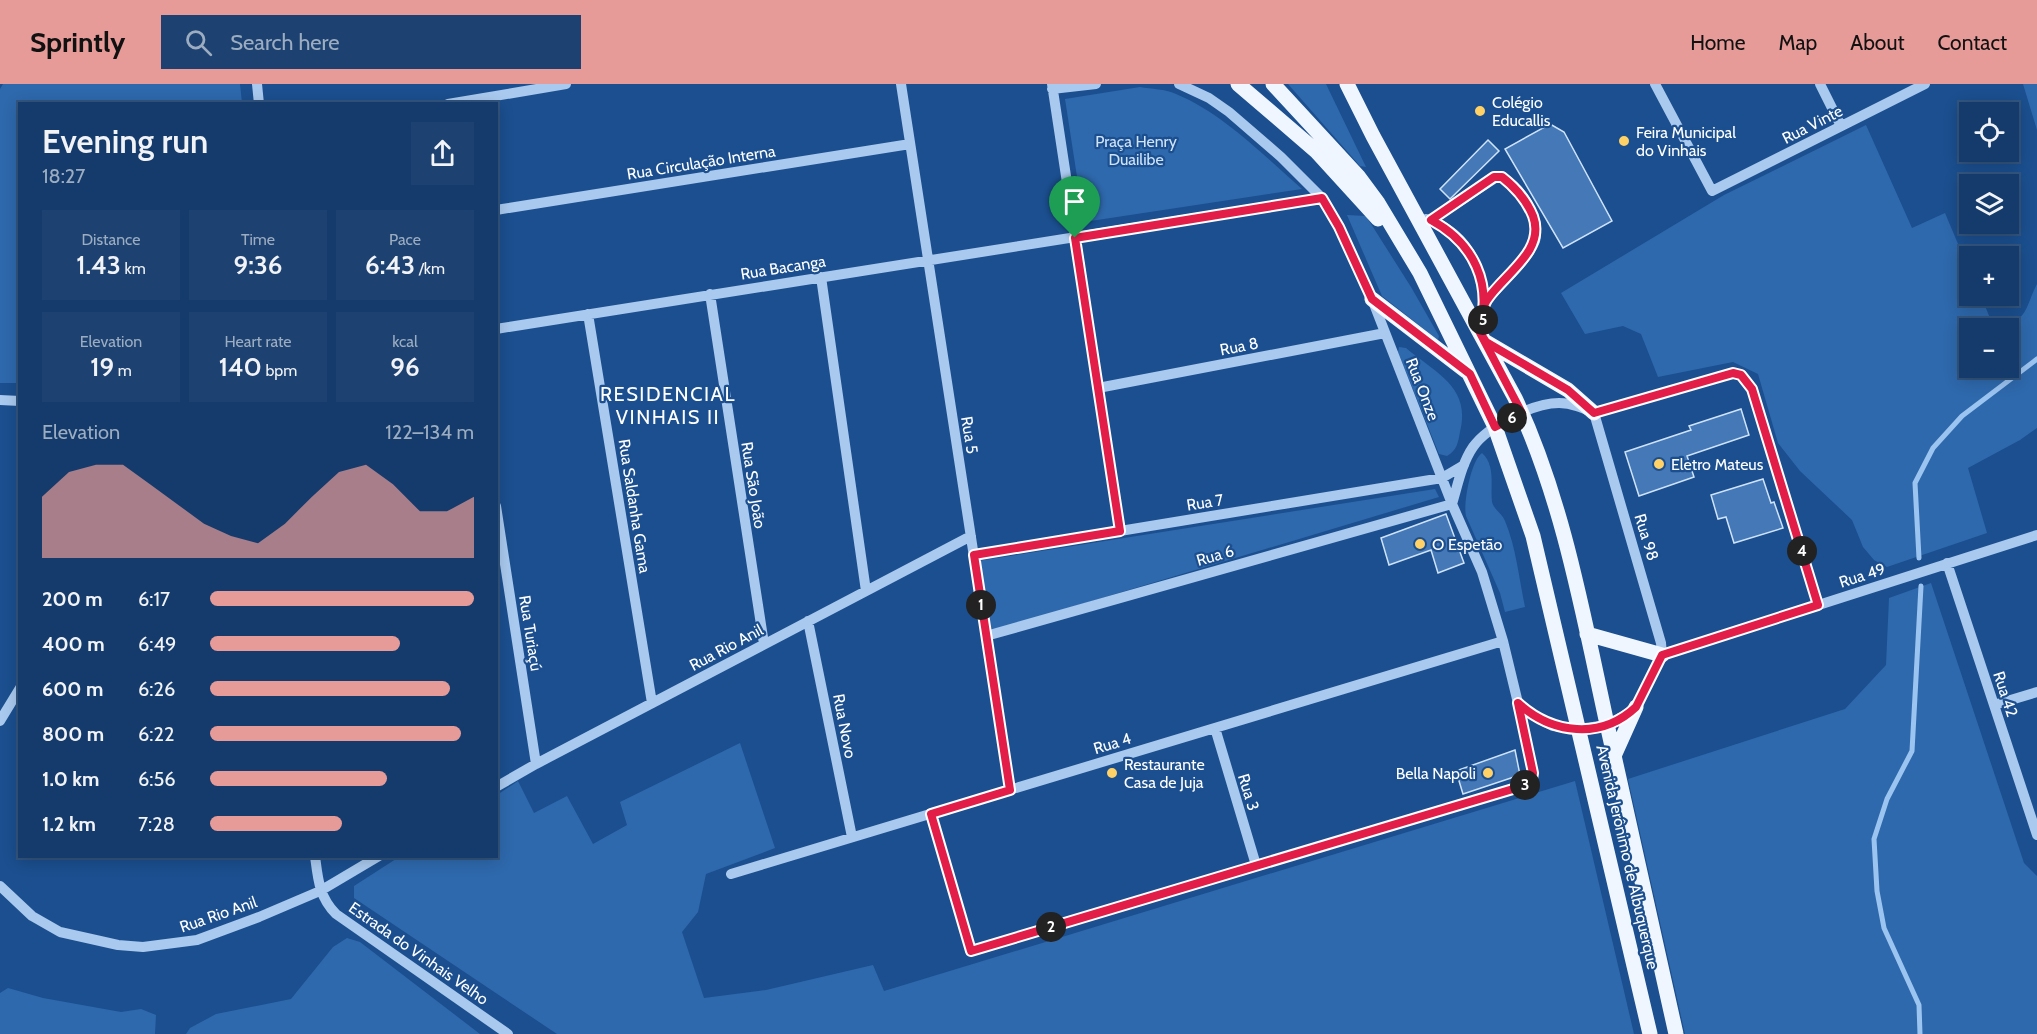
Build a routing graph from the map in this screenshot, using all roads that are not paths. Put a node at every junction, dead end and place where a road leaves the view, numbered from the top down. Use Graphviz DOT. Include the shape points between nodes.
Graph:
graph roads {
  1 [pos="257,84"];
  2 [pos="566,84"];
  3 [pos="901,84"];
  4 [pos="1096,84"];
  5 [pos="1179,84"];
  6 [pos="1238,84"];
  7 [pos="1273,84"];
  8 [pos="1655,84"];
  9 [pos="1820,84"];
  10 [pos="1925,84"];
  11 [pos="1350,86"];
  12 [pos="1052,87"];
  13 [pos="259,102"];
  14 [pos="460,102"];
  15 [pos="1841,126"];
  16 [pos="910,144"];
  17 [pos="1322,198"];
  18 [pos="498,210"];
  19 [pos="1424,218"];
  20 [pos="1075,238"];
  21 [pos="928,259"];
  22 [pos="1420,273"];
  23 [pos="821,277"];
  24 [pos="710,294"];
  25 [pos="1372,299"];
  26 [pos="1485,302"];
  27 [pos="588,314"];
  28 [pos="498,329"];
  29 [pos="1385,333"];
  30 [pos="1483,336"];
  31 [pos="1470,374"];
  32 [pos="1098,388"];
  33 [pos="0,400"];
  34 [pos="18,401"];
  35 [pos="1522,413"];
  36 [pos="1594,413"];
  37 [pos="1495,427"];
  38 [pos="1464,465"];
  39 [pos="1442,478"];
  40 [pos="1452,504"];
  41 [pos="498,531"];
  42 [pos="1120,531"];
  43 [pos="2037,535"];
  44 [pos="971,536"];
  45 [pos="974,555"];
  46 [pos="500,556"];
  47 [pos="1947,563"];
  48 [pos="866,591"];
  49 [pos="1818,605"];
  50 [pos="808,621"];
  51 [pos="1587,634"];
  52 [pos="986,636"];
  53 [pos="1503,641"];
  54 [pos="764,644"];
  55 [pos="1662,655"];
  56 [pos="18,691"];
  57 [pos="2037,692"];
  58 [pos="652,703"];
  59 [pos="1518,703"];
  60 [pos="1994,705"];
  61 [pos="1636,707"];
  62 [pos="0,721"];
  63 [pos="1607,725"];
  64 [pos="1215,728"];
  65 [pos="1579,729"];
  66 [pos="1614,756"];
  67 [pos="536,764"];
  68 [pos="498,786"];
  69 [pos="1010,790"];
  70 [pos="931,814"];
  71 [pos="2037,835"];
  72 [pos="852,837"];
  73 [pos="315,858"];
  74 [pos="376,858"];
  75 [pos="1256,865"];
  76 [pos="731,874"];
  77 [pos="0,886"];
  78 [pos="320,891"];
  79 [pos="508,1034"];
  80 [pos="1650,1034"];
  81 [pos="1676,1034"];
  1 -- 13 [label="street"];
  2 -- 14 [label="street"];
  3 -- 16 [label="street, Rua 5"];
  4 -- 12 [label="street"];
  5 -- 17 [label="street, Rua Onze" via="1229,112"];
  6 -- 22 [label="main road" via="1342,177"];
  7 -- 22 [label="main road, Avenida Jerônimo de Albuquerque" via="1369,190"];
  8 -- 15 [label="street, Rua Vinte" via="1712,191"];
  9 -- 15 [label="street"];
  10 -- 15 [label="street, Rua Vinte"];
  11 -- 19 [label="main road, Avenida Jerônimo de Albuquerque" via="1372,136"];
  12 -- 20 [label="street"];
  16 -- 18 [label="street, Rua Circulação Interna"];
  16 -- 21 [label="street, Rua 5"];
  17 -- 20 [label="street, Rua Bacanga"];
  17 -- 25 [label="street, Rua Onze"];
  19 -- 26 [label="street" via="1456,236 1470,253 1480,273"];
  19 -- 26 [label="street" via="1498,176 1526,201 1534,221 1535,240"];
  19 -- 30 [label="main road, Avenida Jerônimo de Albuquerque"];
  20 -- 21 [label="street, Rua Bacanga"];
  20 -- 32 [label="street"];
  21 -- 23 [label="street, Rua Bacanga"];
  21 -- 44 [label="street, Rua 5"];
  22 -- 31 [label="main road, Avenida Jerônimo de Albuquerque"];
  23 -- 24 [label="street, Rua Bacanga"];
  23 -- 48 [label="street"];
  24 -- 27 [label="street, Rua Bacanga"];
  24 -- 54 [label="street, Rua São João"];
  25 -- 29 [label="street, Rua Onze"];
  25 -- 31 [label="main road"];
  26 -- 30 [label="street"];
  27 -- 28 [label="street, Rua Bacanga"];
  27 -- 58 [label="street, Rua Saldanha Gama"];
  29 -- 32 [label="street, Rua 8"];
  29 -- 39 [label="street, Rua Onze"];
  30 -- 35 [label="main road, Avenida Jerônimo de Albuquerque"];
  30 -- 36 [label="main road" via="1568,390"];
  31 -- 37 [label="main road, Avenida Jerônimo de Albuquerque"];
  32 -- 42 [label="street"];
  33 -- 34 [label="street"];
  35 -- 36 [label="street" via="1560,403"];
  35 -- 37 [label="street"];
  35 -- 51 [label="main road, Avenida Jerônimo de Albuquerque" via="1551,490"];
  36 -- 49 [label="street" via="1733,373 1741,375 1752,389"];
  36 -- 55 [label="street, Rua 98"];
  37 -- 38 [label="street" via="1474,446"];
  37 -- 65 [label="main road, Avenida Jerônimo de Albuquerque" via="1533,536"];
  38 -- 39 [label="street"];
  38 -- 40 [label="street"];
  39 -- 40 [label="street, Rua Onze"];
  39 -- 42 [label="street, Rua 7"];
  40 -- 52 [label="street, Rua 6"];
  40 -- 53 [label="street, Rua Onze" via="1482,572"];
  41 -- 46 [label="street, Rua Turiaçú"];
  42 -- 45 [label="street, Rua 7"];
  43 -- 47 [label="street, Rua 49"];
  44 -- 45 [label="street, Rua 5"];
  44 -- 48 [label="street, Rua Rio Anil"];
  45 -- 52 [label="street, Rua 5"];
  46 -- 67 [label="street, Rua Turiaçú"];
  47 -- 49 [label="street, Rua 49"];
  47 -- 60 [label="street, Rua 42"];
  48 -- 50 [label="street, Rua Rio Anil"];
  49 -- 55 [label="street, Rua 49"];
  50 -- 54 [label="street, Rua Rio Anil"];
  50 -- 72 [label="street, Rua Novo"];
  51 -- 55 [label="main road"];
  51 -- 63 [label="main road, Avenida Jerônimo de Albuquerque"];
  52 -- 69 [label="street, Rua 5"];
  53 -- 59 [label="street, Rua Onze"];
  53 -- 64 [label="street, Rua 4"];
  54 -- 58 [label="street, Rua Rio Anil"];
  55 -- 61 [label="street"];
  56 -- 62 [label="street"];
  57 -- 60 [label="street"];
  58 -- 67 [label="street, Rua Rio Anil"];
  59 -- 65 [label="street" via="1544,723"];
  59 -- 75 [label="street, Rua Onze" via="1533,773 1523,786"];
  60 -- 71 [label="street, Rua 42"];
  61 -- 63 [label="street"];
  61 -- 66 [label="main road"];
  63 -- 65 [label="street"];
  63 -- 66 [label="main road, Avenida Jerônimo de Albuquerque"];
  64 -- 69 [label="street, Rua 4"];
  64 -- 75 [label="street, Rua 3"];
  65 -- 80 [label="main road, Avenida Jerônimo de Albuquerque"];
  66 -- 81 [label="main road, Avenida Jerônimo de Albuquerque"];
  67 -- 68 [label="street, Rua Rio Anil"];
  69 -- 70 [label="street, Rua 4"];
  70 -- 72 [label="street, Rua 4"];
  70 -- 75 [label="street" via="971,951"];
  72 -- 76 [label="street, Rua 4"];
  73 -- 78 [label="street"];
  74 -- 78 [label="street, Rua Rio Anil"];
  77 -- 78 [label="street, Rua Rio Anil" via="32,916 60,932 143,947 198,940"];
  78 -- 79 [label="street, Estrada do Vinhais Velho" via="336,914"];
}
